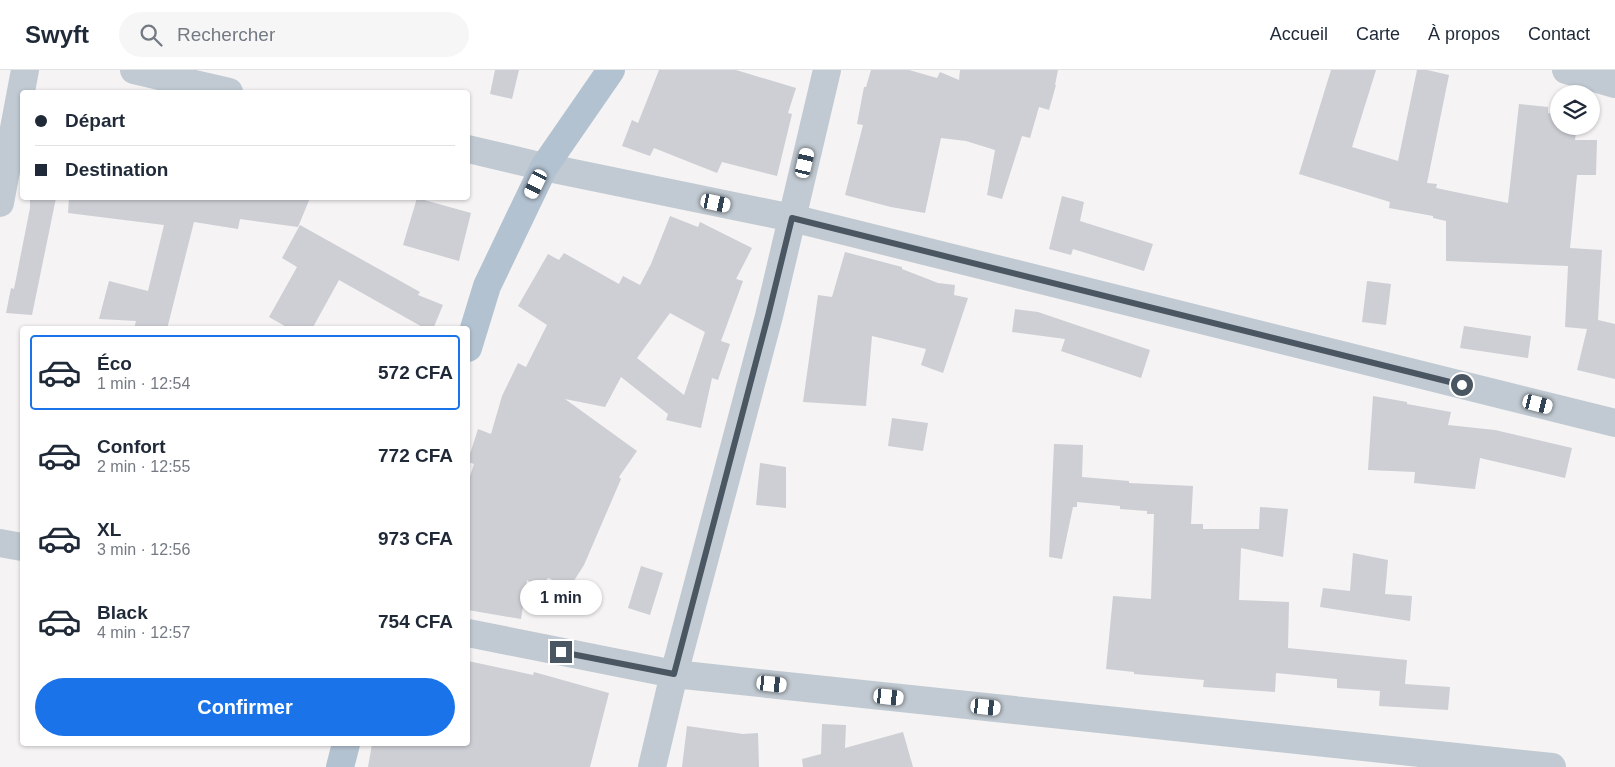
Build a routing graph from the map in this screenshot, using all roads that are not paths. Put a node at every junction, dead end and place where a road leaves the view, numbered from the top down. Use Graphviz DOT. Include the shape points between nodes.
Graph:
graph roads {
  1 [pos="26,70"];
  2 [pos="134,70"];
  3 [pos="611,70"];
  4 [pos="827,70"];
  5 [pos="1566,70"];
  6 [pos="1615,84"];
  7 [pos="22,90"];
  8 [pos="220,90"];
  9 [pos="20,101"];
  10 [pos="470,149"];
  11 [pos="544,167"];
  12 [pos="0,203"];
  13 [pos="792,218"];
  14 [pos="470,341"];
  15 [pos="1615,423"];
  16 [pos="0,543"];
  17 [pos="20,547"];
  18 [pos="470,633"];
  19 [pos="674,674"];
  20 [pos="345,746"];
  21 [pos="340,767"];
  22 [pos="652,767"];
  23 [pos="1552,767"];
  1 -- 7 [label="street"];
  2 -- 8 [label="street"];
  3 -- 11 [label="main road"];
  4 -- 13 [label="street"];
  5 -- 6 [label="street"];
  9 -- 12 [label="street"];
  10 -- 11 [label="street"];
  11 -- 13 [label="street"];
  11 -- 14 [label="main road" via="487,286"];
  13 -- 15 [label="street"];
  13 -- 19 [label="street"];
  16 -- 17 [label="street"];
  18 -- 19 [label="street"];
  19 -- 22 [label="street"];
  19 -- 23 [label="street"];
  20 -- 21 [label="main road"];
}
